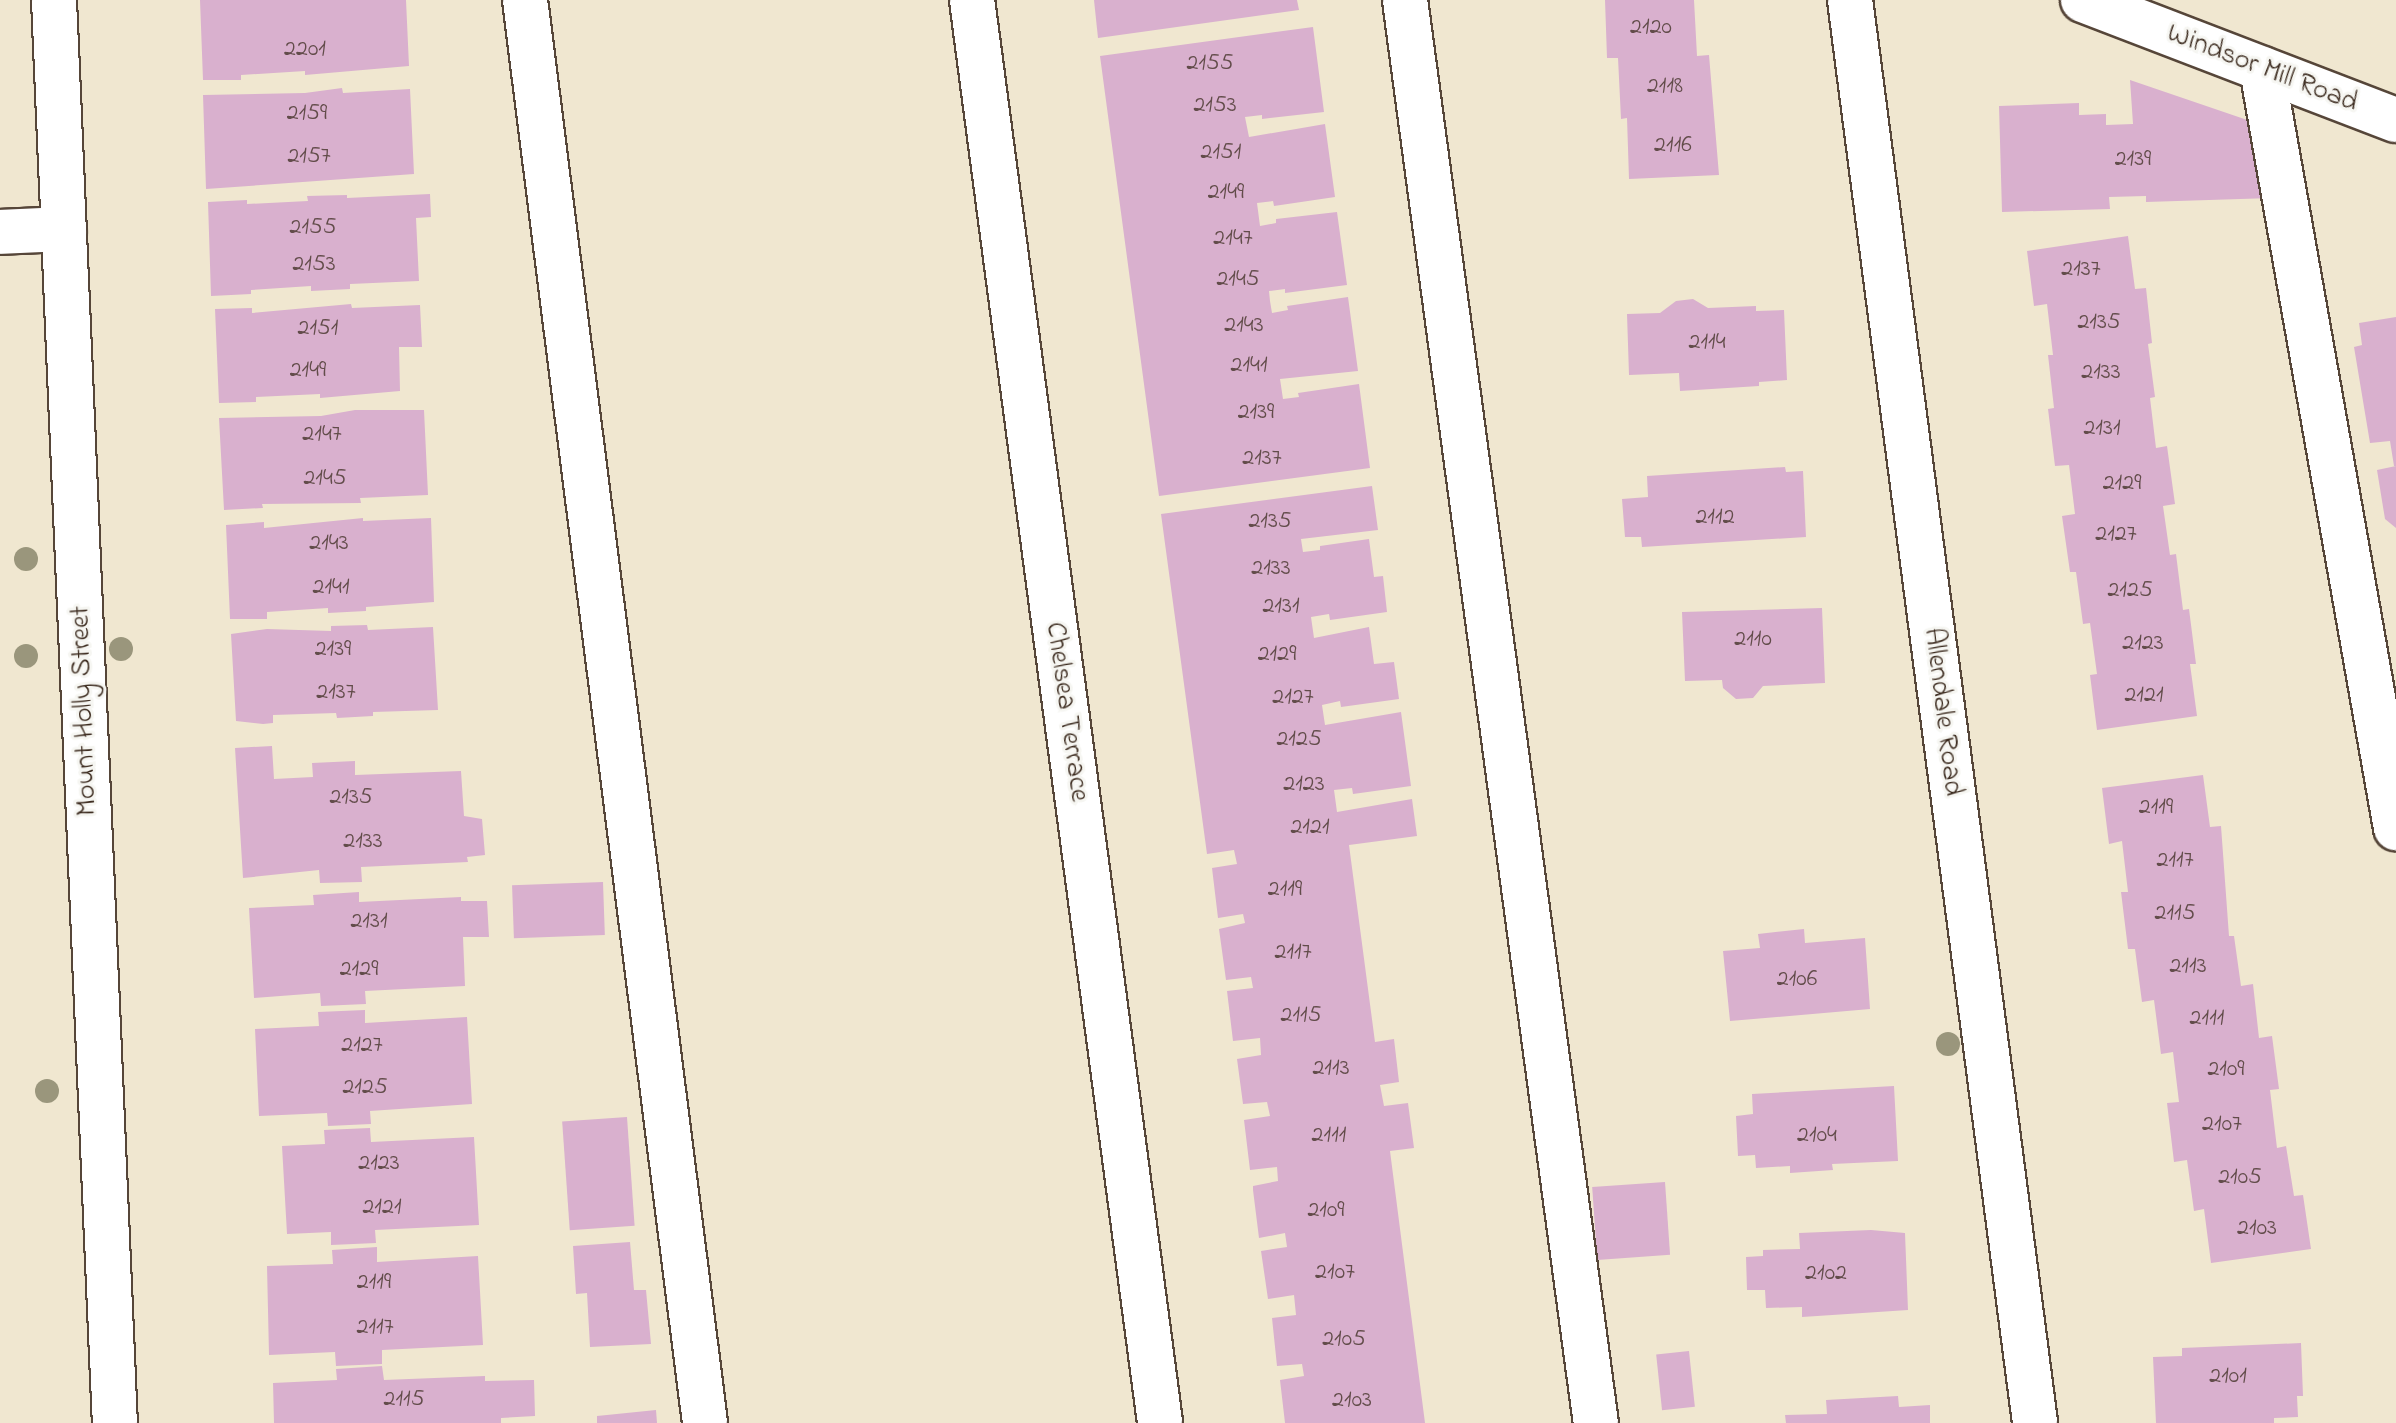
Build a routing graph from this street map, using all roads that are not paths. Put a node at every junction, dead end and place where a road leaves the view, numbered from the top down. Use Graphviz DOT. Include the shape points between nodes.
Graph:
graph roads {
  1 [pos="54,0"];
  2 [pos="525,0"];
  3 [pos="972,0"];
  4 [pos="1405,0"];
  5 [pos="1850,0"];
  6 [pos="2083,0"];
  7 [pos="2262,69"];
  8 [pos="2396,120"];
  9 [pos="64,229"];
  10 [pos="0,232"];
  11 [pos="2396,828"];
  12 [pos="115,1423"];
  13 [pos="705,1423"];
  14 [pos="1160,1423"];
  15 [pos="1596,1423"];
  16 [pos="2035,1423"];
  1 -- 9 [label="street, Mount Holly Street"];
  2 -- 13 [label="street"];
  3 -- 14 [label="street, Chelsea Terrace"];
  4 -- 15 [label="street"];
  5 -- 16 [label="street, Allendale Road"];
  6 -- 7 [label="street, Windsor Mill Road"];
  7 -- 8 [label="street, Windsor Mill Road"];
  7 -- 11 [label="street"];
  9 -- 10 [label="street"];
  9 -- 12 [label="street, Mount Holly Street"];
}
